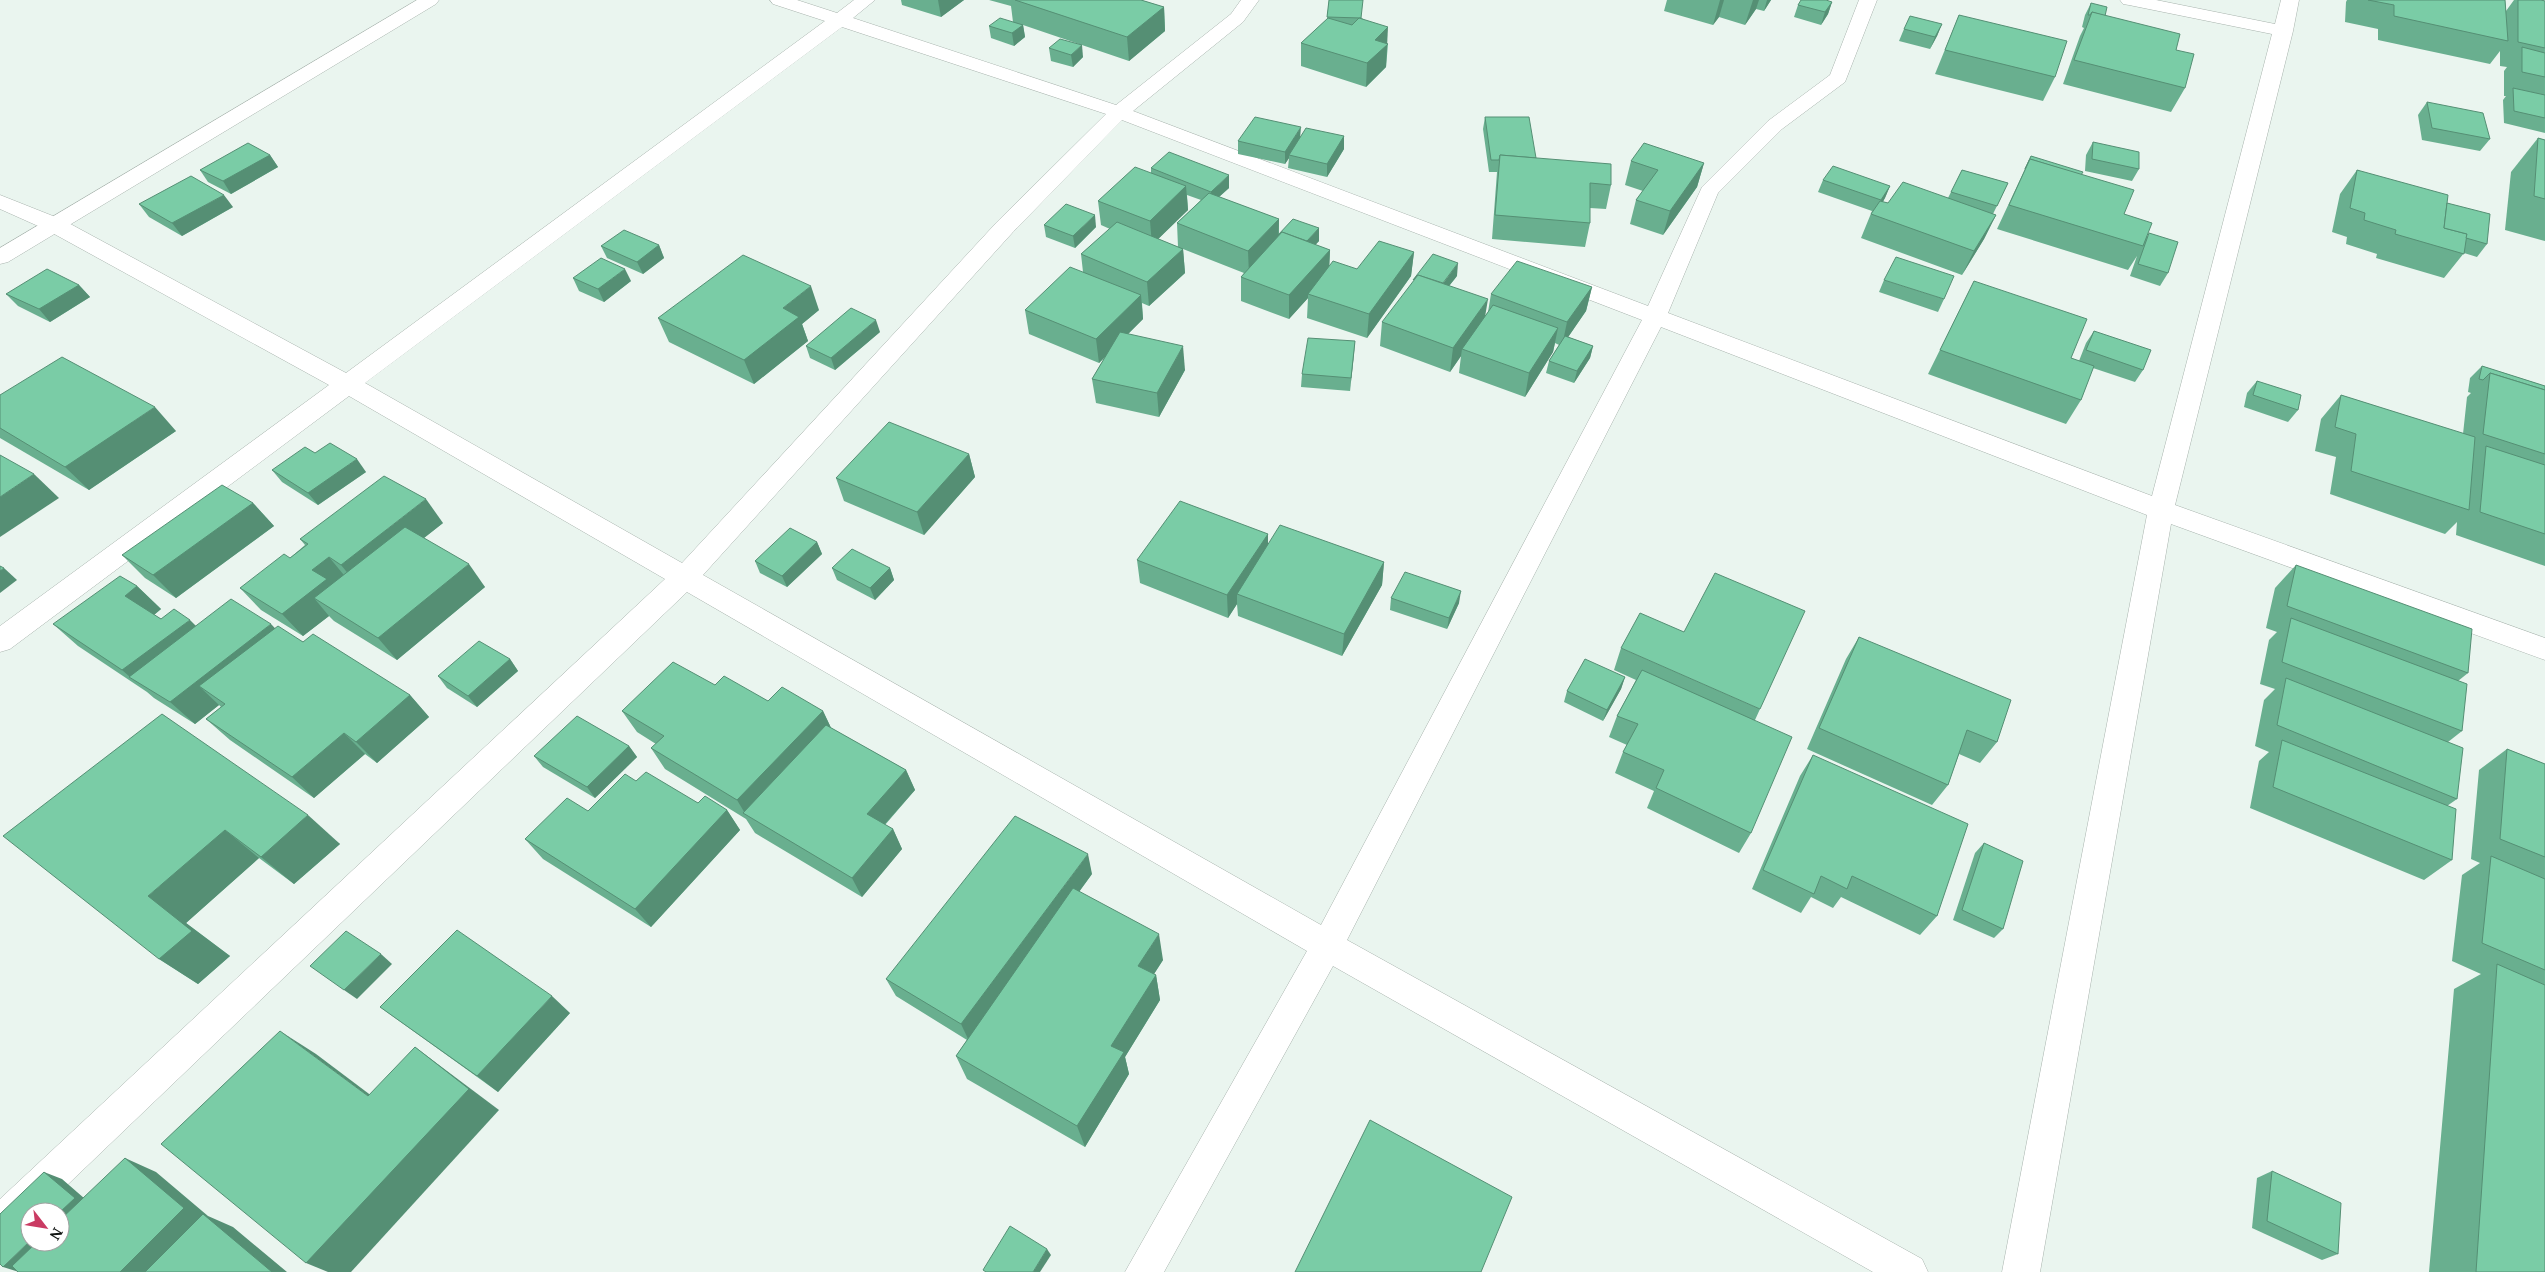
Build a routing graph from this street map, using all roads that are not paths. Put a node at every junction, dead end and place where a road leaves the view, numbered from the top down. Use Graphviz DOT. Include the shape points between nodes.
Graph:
graph roads {
  1 [pos="430,0"];
  2 [pos="779,0"];
  3 [pos="866,0"];
  4 [pos="1250,0"];
  5 [pos="1868,0"];
  6 [pos="2129,0"];
  7 [pos="2290,0"];
  8 [pos="839,21"];
  9 [pos="2284,31"];
  10 [pos="1119,112"];
  11 [pos="0,201"];
  12 [pos="55,225"];
  13 [pos="0,257"];
  14 [pos="1654,318"];
  15 [pos="347,384"];
  16 [pos="2161,510"];
  17 [pos="685,577"];
  18 [pos="0,641"];
  19 [pos="2545,649"];
  20 [pos="1327,946"];
  21 [pos="0,1224"];
  22 [pos="1144,1272"];
  23 [pos="1909,1272"];
  24 [pos="2021,1272"];
  1 -- 12 [label="street"];
  2 -- 8 [label="street"];
  3 -- 8 [label="street"];
  4 -- 10 [label="street" via="1237,18"];
  5 -- 14 [label="street" via="1838,78 1775,125 1709,191"];
  6 -- 9 [label="street"];
  7 -- 9 [label="street"];
  8 -- 10 [label="street"];
  8 -- 15 [label="street"];
  9 -- 16 [label="street"];
  10 -- 14 [label="street"];
  10 -- 17 [label="street" via="1005,227"];
  11 -- 12 [label="street"];
  12 -- 13 [label="street"];
  12 -- 15 [label="street"];
  14 -- 16 [label="street"];
  14 -- 20 [label="street"];
  15 -- 17 [label="street"];
  15 -- 18 [label="street"];
  16 -- 19 [label="street"];
  16 -- 24 [label="street"];
  17 -- 20 [label="street"];
  17 -- 21 [label="street"];
  20 -- 22 [label="street"];
  20 -- 23 [label="street"];
}
